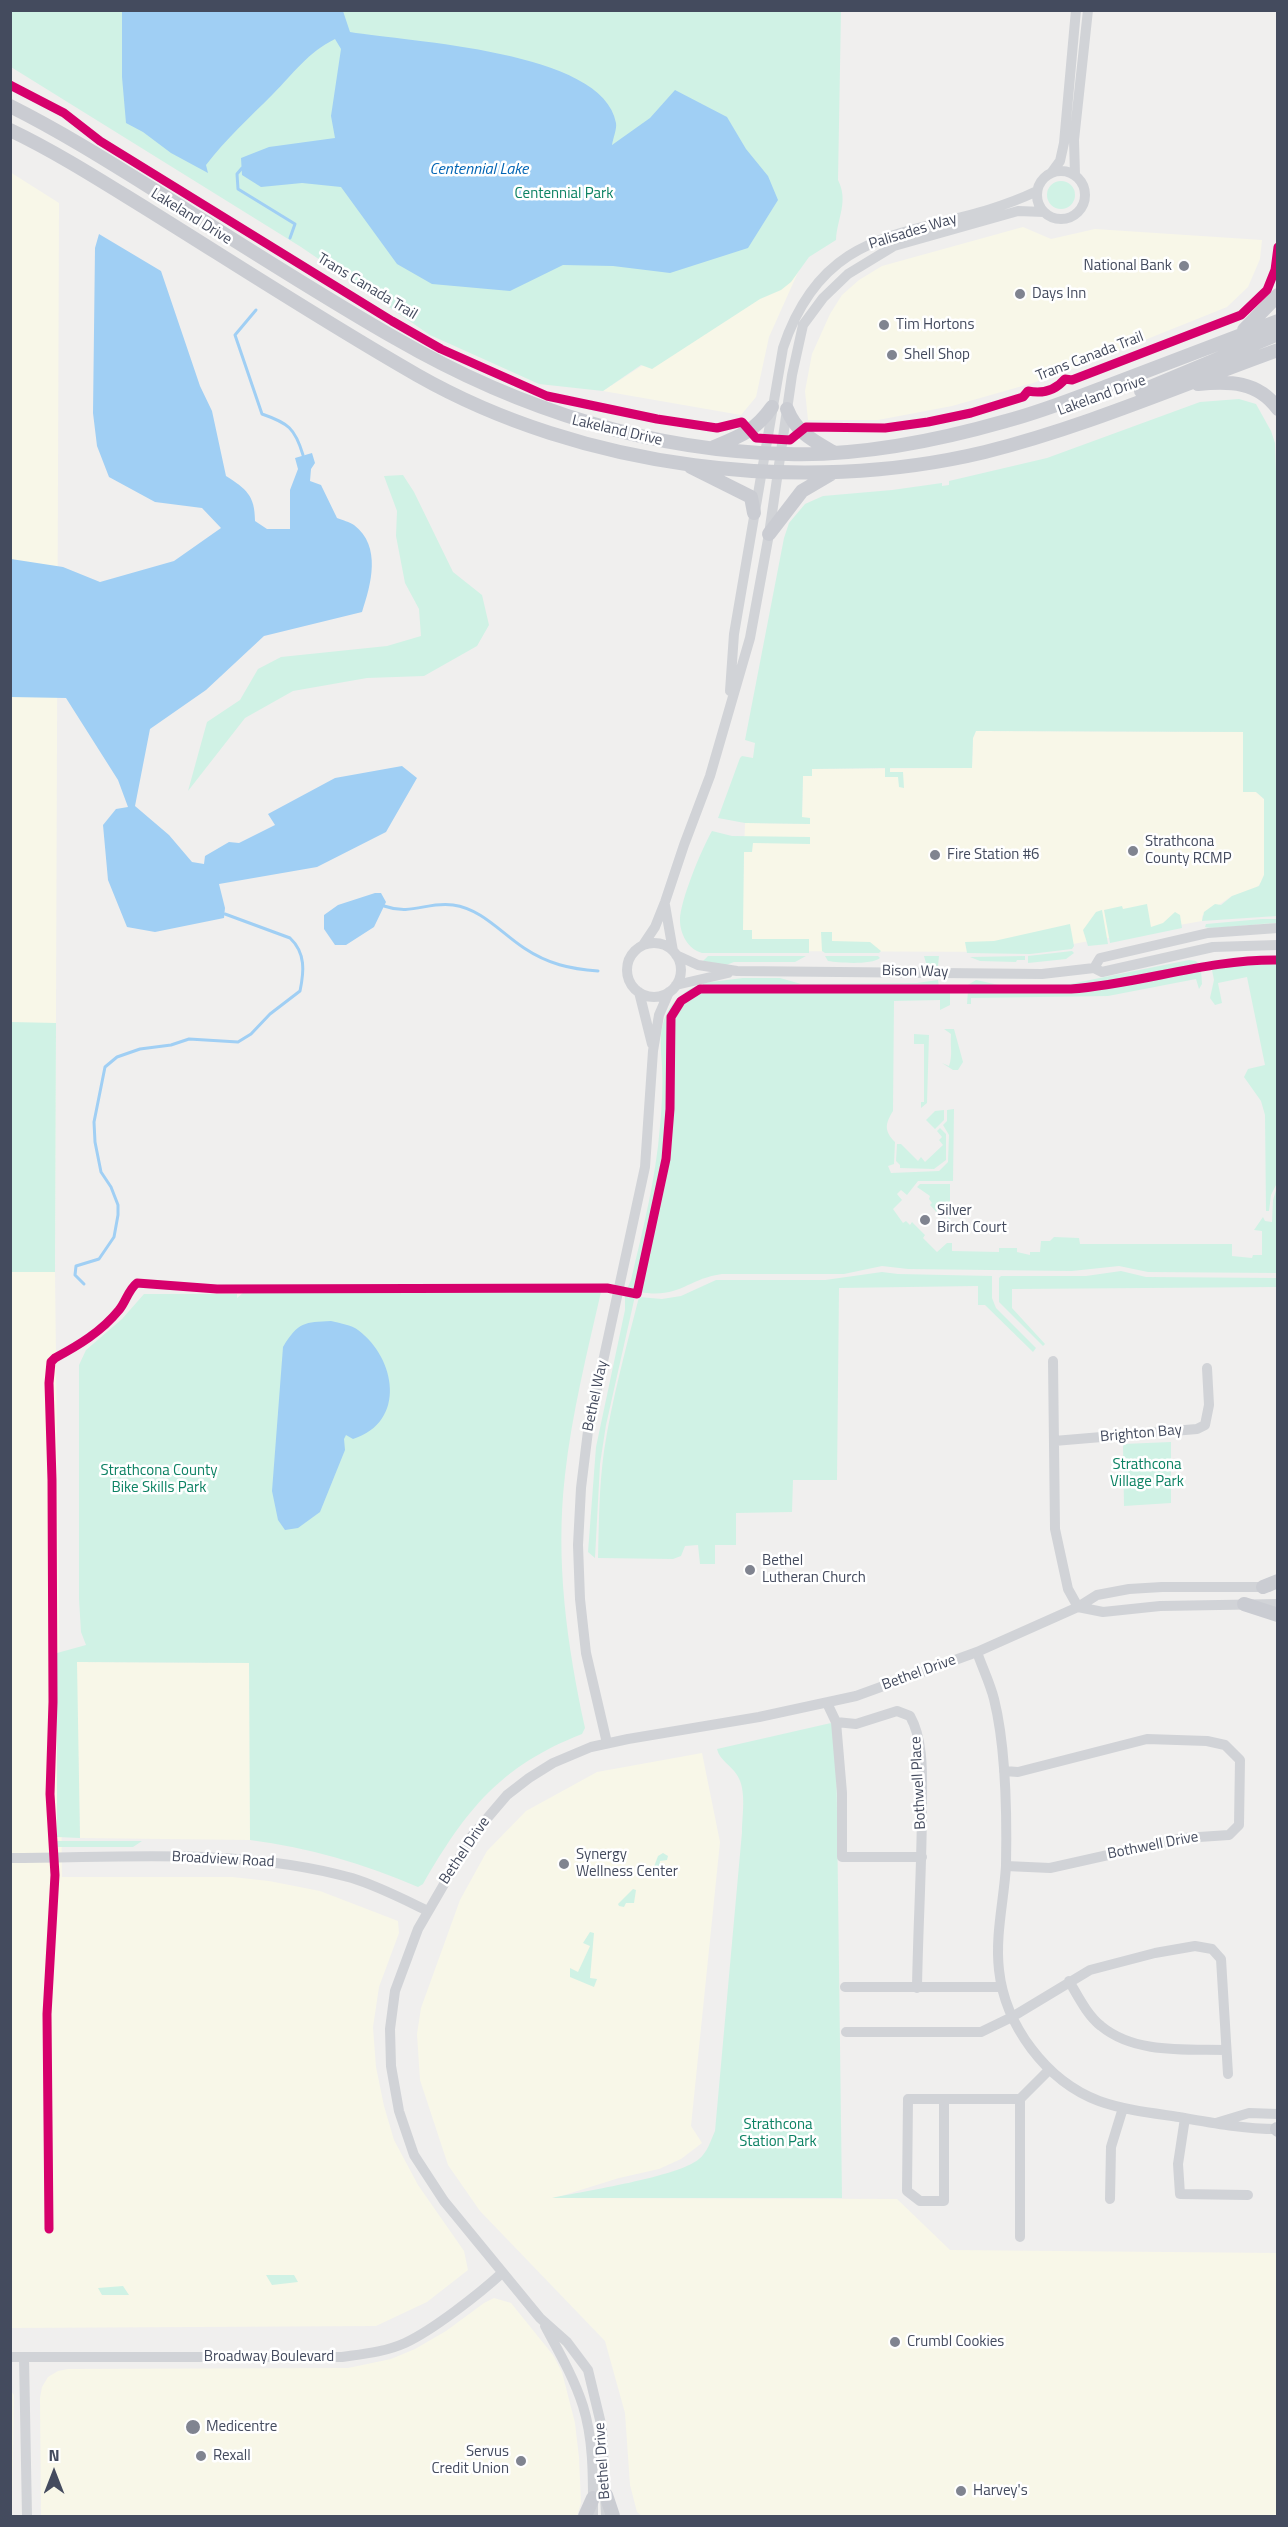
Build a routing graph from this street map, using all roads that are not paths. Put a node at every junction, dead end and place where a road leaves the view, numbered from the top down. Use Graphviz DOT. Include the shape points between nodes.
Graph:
graph roads {
  1 [pos="1076,10"];
  2 [pos="1088,10"];
  3 [pos="10,106"];
  4 [pos="10,130"];
  5 [pos="1052,172"];
  6 [pos="1075,175"];
  7 [pos="1037,191"];
  8 [pos="1044,212"];
  9 [pos="1278,295"];
  10 [pos="1278,321"];
  11 [pos="1278,334"];
  12 [pos="1237,336"];
  13 [pos="1278,350"];
  14 [pos="1166,390"];
  15 [pos="772,407"];
  16 [pos="787,409"];
  17 [pos="1278,409"];
  18 [pos="1112,411"];
  19 [pos="712,447"];
  20 [pos="765,453"];
  21 [pos="835,453"];
  22 [pos="781,454"];
  23 [pos="681,462"];
  24 [pos="761,472"];
  25 [pos="836,472"];
  26 [pos="778,474"];
  27 [pos="754,513"];
  28 [pos="769,534"];
  29 [pos="729,710"];
  30 [pos="665,902"];
  31 [pos="1278,928"];
  32 [pos="643,945"];
  33 [pos="1278,945"];
  34 [pos="674,953"];
  35 [pos="1094,968"];
  36 [pos="737,971"];
  37 [pos="672,988"];
  38 [pos="639,992"];
  39 [pos="653,1051"];
  40 [pos="1053,1361"];
  41 [pos="1207,1368"];
  42 [pos="1054,1441"];
  43 [pos="1278,1581"];
  44 [pos="1263,1587"];
  45 [pos="1278,1587"];
  46 [pos="1244,1604"];
  47 [pos="1278,1604"];
  48 [pos="1078,1607"];
  49 [pos="1278,1615"];
  50 [pos="977,1652"];
  51 [pos="827,1703"];
  52 [pos="836,1722"];
  53 [pos="607,1743"];
  54 [pos="1004,1771"];
  55 [pos="922,1857"];
  56 [pos="10,1858"];
  57 [pos="1006,1866"];
  58 [pos="428,1911"];
  59 [pos="1069,1981"];
  60 [pos="845,1987"];
  61 [pos="1002,1987"];
  62 [pos="917,1988"];
  63 [pos="1012,2017"];
  64 [pos="846,2032"];
  65 [pos="1226,2050"];
  66 [pos="1049,2070"];
  67 [pos="1228,2074"];
  68 [pos="944,2099"];
  69 [pos="1020,2100"];
  70 [pos="1123,2108"];
  71 [pos="1278,2114"];
  72 [pos="1185,2118"];
  73 [pos="1213,2124"];
  74 [pos="1277,2130"];
  75 [pos="1248,2195"];
  76 [pos="1110,2199"];
  77 [pos="1020,2237"];
  78 [pos="502,2273"];
  79 [pos="540,2318"];
  80 [pos="10,2357"];
  81 [pos="24,2358"];
  82 [pos="599,2496"];
  83 [pos="27,2517"];
  84 [pos="585,2517"];
  85 [pos="593,2517"];
  86 [pos="606,2517"];
  87 [pos="613,2517"];
  1 -- 5 [label="street, Palisades Way" via="1064,143 1060,161"];
  2 -- 6 [label="street, Palisades Way" via="1074,140"];
  3 -- 19 [label="main road, Lakeland Drive" via="84,147 394,338 499,392 621,432"];
  4 -- 23 [label="main road, Lakeland Drive" via="87,172 432,383 501,414 575,440"];
  5 -- 6 [label="street" via="1060,170"];
  5 -- 7 [label="street, Palisades Way"];
  6 -- 8 [label="street, Palisades Way" via="1084,186 1082,208 1063,219"];
  7 -- 8 [label="street"];
  7 -- 15 [label="street, Palisades Way" via="1011,203 879,240 840,260 793,320 783,348"];
  8 -- 16 [label="street, Palisades Way" via="1018,211 894,246 848,274 803,325"];
  9 -- 12 [label="main road"];
  10 -- 12 [label="main road, Lakeland Drive"];
  11 -- 18 [label="main road" via="1144,389"];
  12 -- 21 [label="main road, Lakeland Drive" via="1008,421 914,443"];
  13 -- 14 [label="main road, Lakeland Drive"];
  14 -- 17 [label="main road" via="1199,383 1239,383 1262,392"];
  14 -- 18 [label="main road, Lakeland Drive"];
  15 -- 19 [label="main road" via="748,434"];
  15 -- 20 [label="street, Palisades Way"];
  16 -- 21 [label="main road" via="800,432"];
  16 -- 22 [label="street, Palisades Way"];
  18 -- 25 [label="main road, Lakeland Drive" via="984,452 911,466"];
  19 -- 20 [label="main road, Lakeland Drive"];
  20 -- 22 [label="main road, Lakeland Drive"];
  20 -- 24 [label="street, Palisades Way"];
  21 -- 22 [label="main road, Lakeland Drive"];
  22 -- 26 [label="street, Palisades Way"];
  23 -- 24 [label="main road, Lakeland Drive"];
  23 -- 27 [label="main road" via="751,497"];
  24 -- 26 [label="main road, Lakeland Drive"];
  24 -- 27 [label="street, Palisades Way"];
  25 -- 26 [label="main road, Lakeland Drive"];
  25 -- 28 [label="main road" via="802,490"];
  26 -- 28 [label="street, Palisades Way"];
  27 -- 29 [label="street, Palisades Way" via="734,634"];
  28 -- 29 [label="street, Palisades Way" via="750,638"];
  29 -- 30 [label="street" via="711,776"];
  30 -- 32 [label="street"];
  30 -- 34 [label="street"];
  31 -- 35 [label="street, Bison Way" via="1198,934 1100,958"];
  32 -- 34 [label="street" via="659,943"];
  32 -- 38 [label="street" via="632,954 627,967 630,981"];
  33 -- 35 [label="street, Bison Way" via="1213,947 1102,972"];
  34 -- 36 [label="street, Bison Way" via="698,965"];
  34 -- 37 [label="street" via="680,967"];
  35 -- 36 [label="street, Bison Way" via="1042,974"];
  36 -- 37 [label="street, Bison Way"];
  37 -- 38 [label="street" via="657,996"];
  37 -- 39 [label="street, Bethel Way" via="659,1015"];
  38 -- 39 [label="street, Bethel Way"];
  39 -- 53 [label="street, Bethel Way" via="645,1167 588,1431 581,1488 580,1599 586,1653"];
  40 -- 42 [label="street"];
  41 -- 42 [label="street, Brighton Bay" via="1209,1405 1205,1425 1197,1429"];
  42 -- 48 [label="street" via="1055,1529 1068,1589"];
  43 -- 44 [label="main road"];
  44 -- 45 [label="street, Bethel Drive"];
  44 -- 48 [label="street, Bethel Drive" via="1129,1589 1097,1595"];
  46 -- 47 [label="street"];
  46 -- 48 [label="street" via="1103,1612"];
  46 -- 49 [label="main road"];
  48 -- 50 [label="street, Bethel Drive"];
  50 -- 51 [label="street, Bethel Drive"];
  50 -- 54 [label="street" via="994,1698"];
  51 -- 52 [label="street"];
  51 -- 53 [label="street, Bethel Drive"];
  52 -- 55 [label="street" via="842,1857"];
  52 -- 55 [label="street, Bothwell Place" via="856,1724 897,1711 910,1716 920,1761"];
  53 -- 58 [label="street, Bethel Drive" via="553,1763 507,1795 472,1836"];
  54 -- 57 [label="street"];
  54 -- 57 [label="street, Bothwell Drive" via="1018,1772 1147,1739 1225,1745 1240,1760 1239,1825 1229,1835 1184,1838 1050,1868"];
  55 -- 62 [label="street, Bothwell Place"];
  56 -- 58 [label="street, Broadview Road" via="244,1858 285,1863 352,1878"];
  57 -- 61 [label="street" via="998,1946"];
  58 -- 78 [label="street, Bethel Drive" via="395,1991 391,2066 399,2111 414,2156 444,2201"];
  59 -- 63 [label="street"];
  59 -- 65 [label="street" via="1101,2026 1125,2041 1160,2048"];
  59 -- 65 [label="street" via="1090,1970 1155,1953 1195,1946 1212,1949 1223,1966"];
  60 -- 62 [label="street"];
  61 -- 62 [label="street"];
  61 -- 63 [label="street"];
  63 -- 64 [label="street" via="981,2032"];
  63 -- 66 [label="street"];
  65 -- 67 [label="street"];
  66 -- 69 [label="street"];
  66 -- 70 [label="street" via="1097,2100"];
  68 -- 68 [label="street" via="908,2099 907,2191 920,2201 944,2201"];
  68 -- 69 [label="street"];
  69 -- 77 [label="street"];
  70 -- 72 [label="street"];
  70 -- 76 [label="street" via="1111,2147"];
  71 -- 73 [label="street" via="1249,2113"];
  72 -- 73 [label="street"];
  72 -- 75 [label="street" via="1178,2164 1180,2194"];
  73 -- 74 [label="street"];
  78 -- 79 [label="street, Bethel Drive"];
  78 -- 81 [label="street, Broadway Boulevard" via="405,2343 377,2352 342,2357"];
  79 -- 82 [label="street, Bethel Drive" via="584,2409"];
  79 -- 82 [label="street, Bethel Drive" via="567,2342 588,2370 602,2428"];
  80 -- 81 [label="street, Broadway Boulevard"];
  81 -- 83 [label="street"];
  82 -- 84 [label="main road"];
  82 -- 85 [label="street, Bethel Drive"];
  82 -- 86 [label="street, Bethel Drive"];
  82 -- 87 [label="main road"];
}
